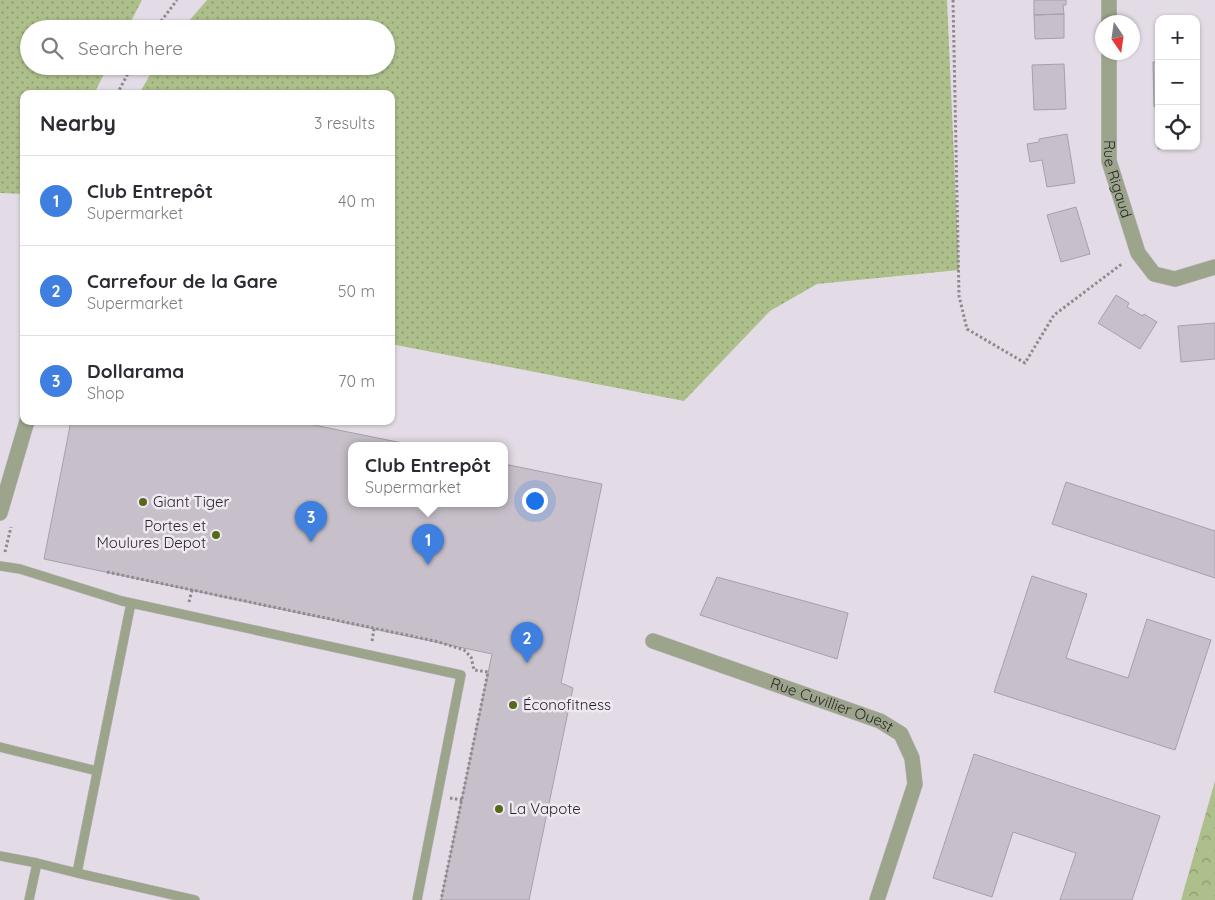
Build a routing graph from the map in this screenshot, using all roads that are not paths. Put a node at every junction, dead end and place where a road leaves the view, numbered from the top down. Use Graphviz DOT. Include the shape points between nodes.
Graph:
graph roads {
  1 [pos="1109,0"];
  2 [pos="1109,15"];
  3 [pos="1109,60"];
  4 [pos="1215,267"];
  5 [pos="25,425"];
  6 [pos="0,513"];
  7 [pos="0,566"];
  8 [pos="131,603"];
  9 [pos="653,641"];
  10 [pos="0,747"];
  11 [pos="97,771"];
  12 [pos="0,856"];
  13 [pos="38,862"];
  14 [pos="78,873"];
  15 [pos="29,900"];
  16 [pos="190,900"];
  17 [pos="417,900"];
  18 [pos="877,900"];
  1 -- 2 [label="street"];
  3 -- 4 [label="street, Rue Rigaud" via="1109,161 1138,253 1154,274 1175,280"];
  5 -- 6 [label="street"];
  7 -- 8 [label="lane" via="20,569"];
  8 -- 11 [label="lane"];
  8 -- 17 [label="lane" via="461,675"];
  9 -- 18 [label="street, Rue Cuvillier Ouest" via="880,721 901,734 912,758 915,784"];
  10 -- 11 [label="lane"];
  11 -- 14 [label="lane"];
  12 -- 13 [label="lane"];
  13 -- 14 [label="lane"];
  13 -- 15 [label="lane"];
  14 -- 16 [label="lane"];
}
